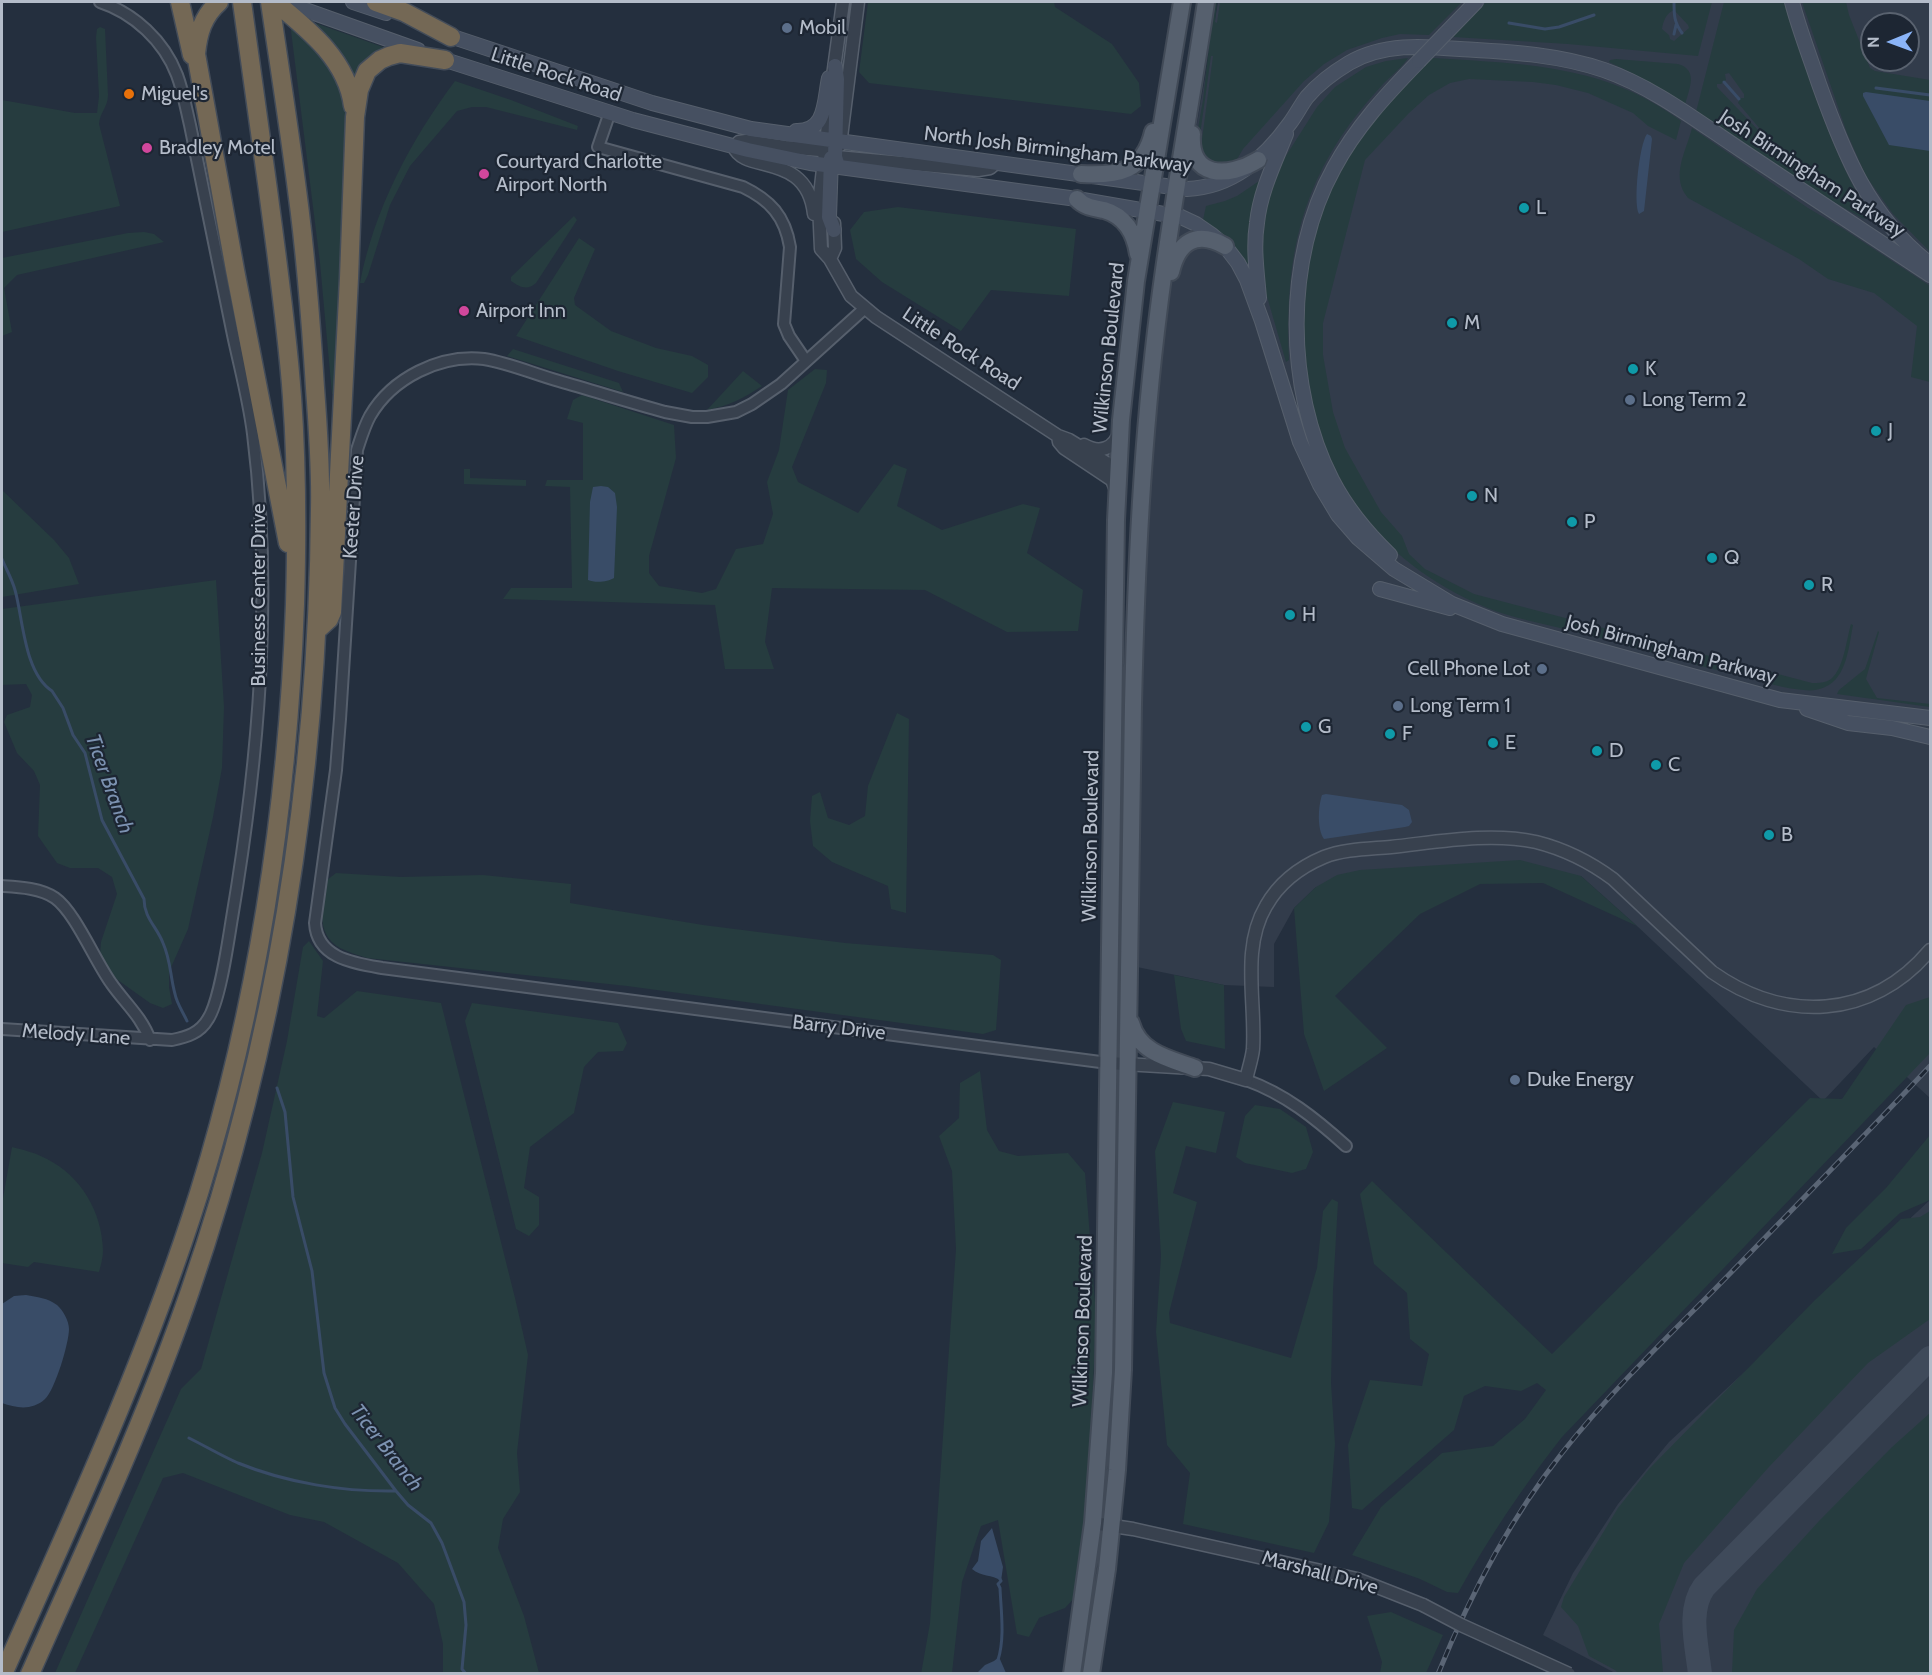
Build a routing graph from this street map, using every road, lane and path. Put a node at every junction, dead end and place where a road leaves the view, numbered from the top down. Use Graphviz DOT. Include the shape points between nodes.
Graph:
graph roads {
  1 [pos="100,2"];
  2 [pos="180,2"];
  3 [pos="219,2"];
  4 [pos="242,2"];
  5 [pos="270,2"];
  6 [pos="275,2"];
  7 [pos="283,2"];
  8 [pos="353,2"];
  9 [pos="375,2"];
  10 [pos="843,2"];
  11 [pos="858,2"];
  12 [pos="1182,2"];
  13 [pos="1206,2"];
  14 [pos="1476,2"];
  15 [pos="1792,2"];
  16 [pos="298,5"];
  17 [pos="451,37"];
  18 [pos="445,60"];
  19 [pos="835,66"];
  20 [pos="200,79"];
  21 [pos="1167,95"];
  22 [pos="1191,98"];
  23 [pos="1673,106"];
  24 [pos="610,112"];
  25 [pos="355,117"];
  26 [pos="1289,125"];
  27 [pos="781,134"];
  28 [pos="734,147"];
  29 [pos="832,153"];
  30 [pos="1258,160"];
  31 [pos="1081,174"];
  32 [pos="1151,184"];
  33 [pos="1176,189"];
  34 [pos="1077,200"];
  35 [pos="1147,210"];
  36 [pos="1172,214"];
  37 [pos="834,230"];
  38 [pos="820,237"];
  39 [pos="1225,246"];
  40 [pos="830,259"];
  41 [pos="1930,264"];
  42 [pos="1138,267"];
  43 [pos="1930,275"];
  44 [pos="864,309"];
  45 [pos="1158,309"];
  46 [pos="1262,321"];
  47 [pos="806,361"];
  48 [pos="1121,427"];
  49 [pos="1064,438"];
  50 [pos="1118,471"];
  51 [pos="1117,494"];
  52 [pos="1413,579"];
  53 [pos="295,582"];
  54 [pos="1380,590"];
  55 [pos="1470,612"];
  56 [pos="317,630"];
  57 [pos="1780,700"];
  58 [pos="1133,705"];
  59 [pos="1930,718"];
  60 [pos="1930,737"];
  61 [pos="2,886"];
  62 [pos="319,940"];
  63 [pos="1930,951"];
  64 [pos="1128,1013"];
  65 [pos="2,1029"];
  66 [pos="150,1040"];
  67 [pos="1108,1063"];
  68 [pos="1128,1064"];
  69 [pos="1195,1068"];
  70 [pos="1246,1080"];
  71 [pos="1346,1146"];
  72 [pos="1093,1523"];
  73 [pos="1112,1524"];
  74 [pos="3,1674"];
  75 [pos="30,1674"];
  76 [pos="1072,1674"];
  77 [pos="1091,1674"];
  78 [pos="1569,1674"];
  1 -- 66 [label="street, Business Center Drive" via="129,16 151,34 170,61 181,89 253,431 262,530 261,657 253,768 243,853 215,1004 207,1022 191,1035"];
  2 -- 20 [label="highway"];
  3 -- 20 [label="highway" via="200,31 196,54"];
  4 -- 53 [label="highway" via="285,312 292,400"];
  5 -- 56 [label="highway" via="310,310 320,506"];
  6 -- 25 [label="highway" via="334,59 349,84"];
  7 -- 16 [label="main road, Little Rock Road"];
  8 -- 17 [label="main road, Little Rock Road"];
  9 -- 17 [label="highway" via="404,12"];
  10 -- 19 [label="street"];
  11 -- 29 [label="street"];
  12 -- 21 [label="main road, Wilkinson Boulevard"];
  13 -- 22 [label="main road, Wilkinson Boulevard"];
  14 -- 52 [label="main road, Josh Birmingham Parkway, bridge" via="1349,141 1316,209 1301,261 1298,359 1309,421 1319,451 1349,508"];
  15 -- 41 [label="main road, Josh Birmingham Parkway" via="1845,154 1859,182 1897,233"];
  16 -- 18 [label="main road, Little Rock Road"];
  17 -- 27 [label="main road, Little Rock Road" via="652,103"];
  18 -- 24 [label="main road, Little Rock Road"];
  18 -- 25 [label="highway" via="400,53 380,60 362,80"];
  19 -- 27 [label="main road" via="817,124 806,131"];
  19 -- 29 [label="main road"];
  20 -- 53 [label="highway"];
  21 -- 31 [label="main road" via="1140,160 1115,173"];
  21 -- 32 [label="main road, Wilkinson Boulevard"];
  22 -- 30 [label="main road" via="1192,151 1202,166 1222,171"];
  22 -- 33 [label="main road, Wilkinson Boulevard"];
  23 -- 26 [label="main road, North Josh Birmingham Parkway" via="1637,84 1561,58 1400,47 1352,61 1329,75 1307,97"];
  23 -- 43 [label="main road, Josh Birmingham Parkway"];
  24 -- 28 [label="main road, Little Rock Road"];
  24 -- 47 [label="street" via="598,147 743,187 760,195 779,215 790,247 784,324"];
  25 -- 56 [label="highway" via="332,612"];
  26 -- 30 [label="main road, North Josh Birmingham Parkway"];
  26 -- 46 [label="main road" via="1257,221 1255,243"];
  27 -- 29 [label="main road, Little Rock Road"];
  28 -- 29 [label="main road, Little Rock Road"];
  28 -- 38 [label="street" via="744,158 779,167 801,182 812,202"];
  29 -- 31 [label="main road, North Josh Birmingham Parkway" via="996,163"];
  29 -- 34 [label="main road"];
  29 -- 37 [label="main road" via="829,217"];
  29 -- 38 [label="street, Little Rock Road" via="819,212"];
  30 -- 33 [label="main road, North Josh Birmingham Parkway" via="1237,176 1217,184"];
  31 -- 32 [label="main road, North Josh Birmingham Parkway"];
  32 -- 33 [label="main road, North Josh Birmingham Parkway"];
  32 -- 35 [label="main road, Wilkinson Boulevard"];
  33 -- 36 [label="main road, Wilkinson Boulevard"];
  34 -- 35 [label="main road"];
  34 -- 42 [label="main road" via="1110,212 1124,222 1135,240"];
  35 -- 36 [label="main road"];
  35 -- 42 [label="main road, Wilkinson Boulevard"];
  36 -- 39 [label="main road" via="1196,224"];
  36 -- 45 [label="main road, Wilkinson Boulevard"];
  37 -- 40 [label="street" via="835,248"];
  38 -- 40 [label="street, Little Rock Road" via="820,249"];
  39 -- 45 [label="main road" via="1200,239 1182,246 1174,260 1166,298"];
  39 -- 46 [label="main road" via="1244,273"];
  40 -- 44 [label="street, Little Rock Road" via="847,291"];
  42 -- 48 [label="main road, Wilkinson Boulevard"];
  44 -- 47 [label="street, Keeter Drive"];
  44 -- 49 [label="street, Little Rock Road"];
  45 -- 58 [label="main road, Wilkinson Boulevard" via="1142,486"];
  46 -- 52 [label="main road, Josh Birmingham Parkway" via="1300,442 1320,485 1358,538 1394,569"];
  47 -- 62 [label="street, Keeter Drive" via="765,397 721,415 692,417 665,412 484,359 450,361 419,371 381,402 371,414 357,450 339,728 315,923"];
  48 -- 49 [label="street" via="1118,437 1104,449"];
  48 -- 50 [label="main road, Wilkinson Boulevard"];
  49 -- 50 [label="street, Little Rock Road"];
  49 -- 51 [label="street, Little Rock Road" via="1059,442 1064,448 1112,480"];
  50 -- 51 [label="main road, Wilkinson Boulevard"];
  50 -- 58 [label="main road" via="1126,479 1127,488 1124,685"];
  51 -- 67 [label="main road, Wilkinson Boulevard"];
  52 -- 55 [label="main road, Josh Birmingham Parkway"];
  53 -- 74 [label="highway" via="288,723 274,852 250,991 225,1101 189,1224 137,1368"];
  54 -- 55 [label="main road"];
  55 -- 57 [label="main road, Josh Birmingham Parkway"];
  56 -- 75 [label="highway" via="304,784 287,909 261,1044 237,1140 158,1379"];
  57 -- 59 [label="main road, Josh Birmingham Parkway"];
  57 -- 60 [label="main road" via="1848,723"];
  58 -- 64 [label="main road, Wilkinson Boulevard"];
  61 -- 66 [label="street" via="40,891 60,902"];
  62 -- 67 [label="street, Barry Drive" via="343,960 382,968"];
  63 -- 70 [label="street" via="1898,980 1856,1001 1827,1007 1776,1003 1729,984 1613,879 1597,867 1555,848 1499,837 1354,851 1325,857 1300,869 1279,886 1256,926 1251,975 1253,1051"];
  64 -- 68 [label="main road, Wilkinson Boulevard"];
  64 -- 69 [label="main road" via="1138,1040 1158,1054"];
  65 -- 66 [label="street, Melody Lane"];
  67 -- 68 [label="street, Barry Drive"];
  67 -- 72 [label="main road, Wilkinson Boulevard" via="1104,1373"];
  68 -- 69 [label="street, Barry Drive"];
  68 -- 73 [label="main road, Wilkinson Boulevard" via="1123,1370"];
  69 -- 70 [label="street, Barry Drive"];
  70 -- 71 [label="street, Barry Drive" via="1291,1101"];
  72 -- 73 [label="street, Marshall Drive"];
  72 -- 76 [label="main road, Wilkinson Boulevard"];
  73 -- 77 [label="main road, Wilkinson Boulevard"];
  73 -- 78 [label="street, Marshall Drive, bridge" via="1357,1579 1423,1605"];
}
